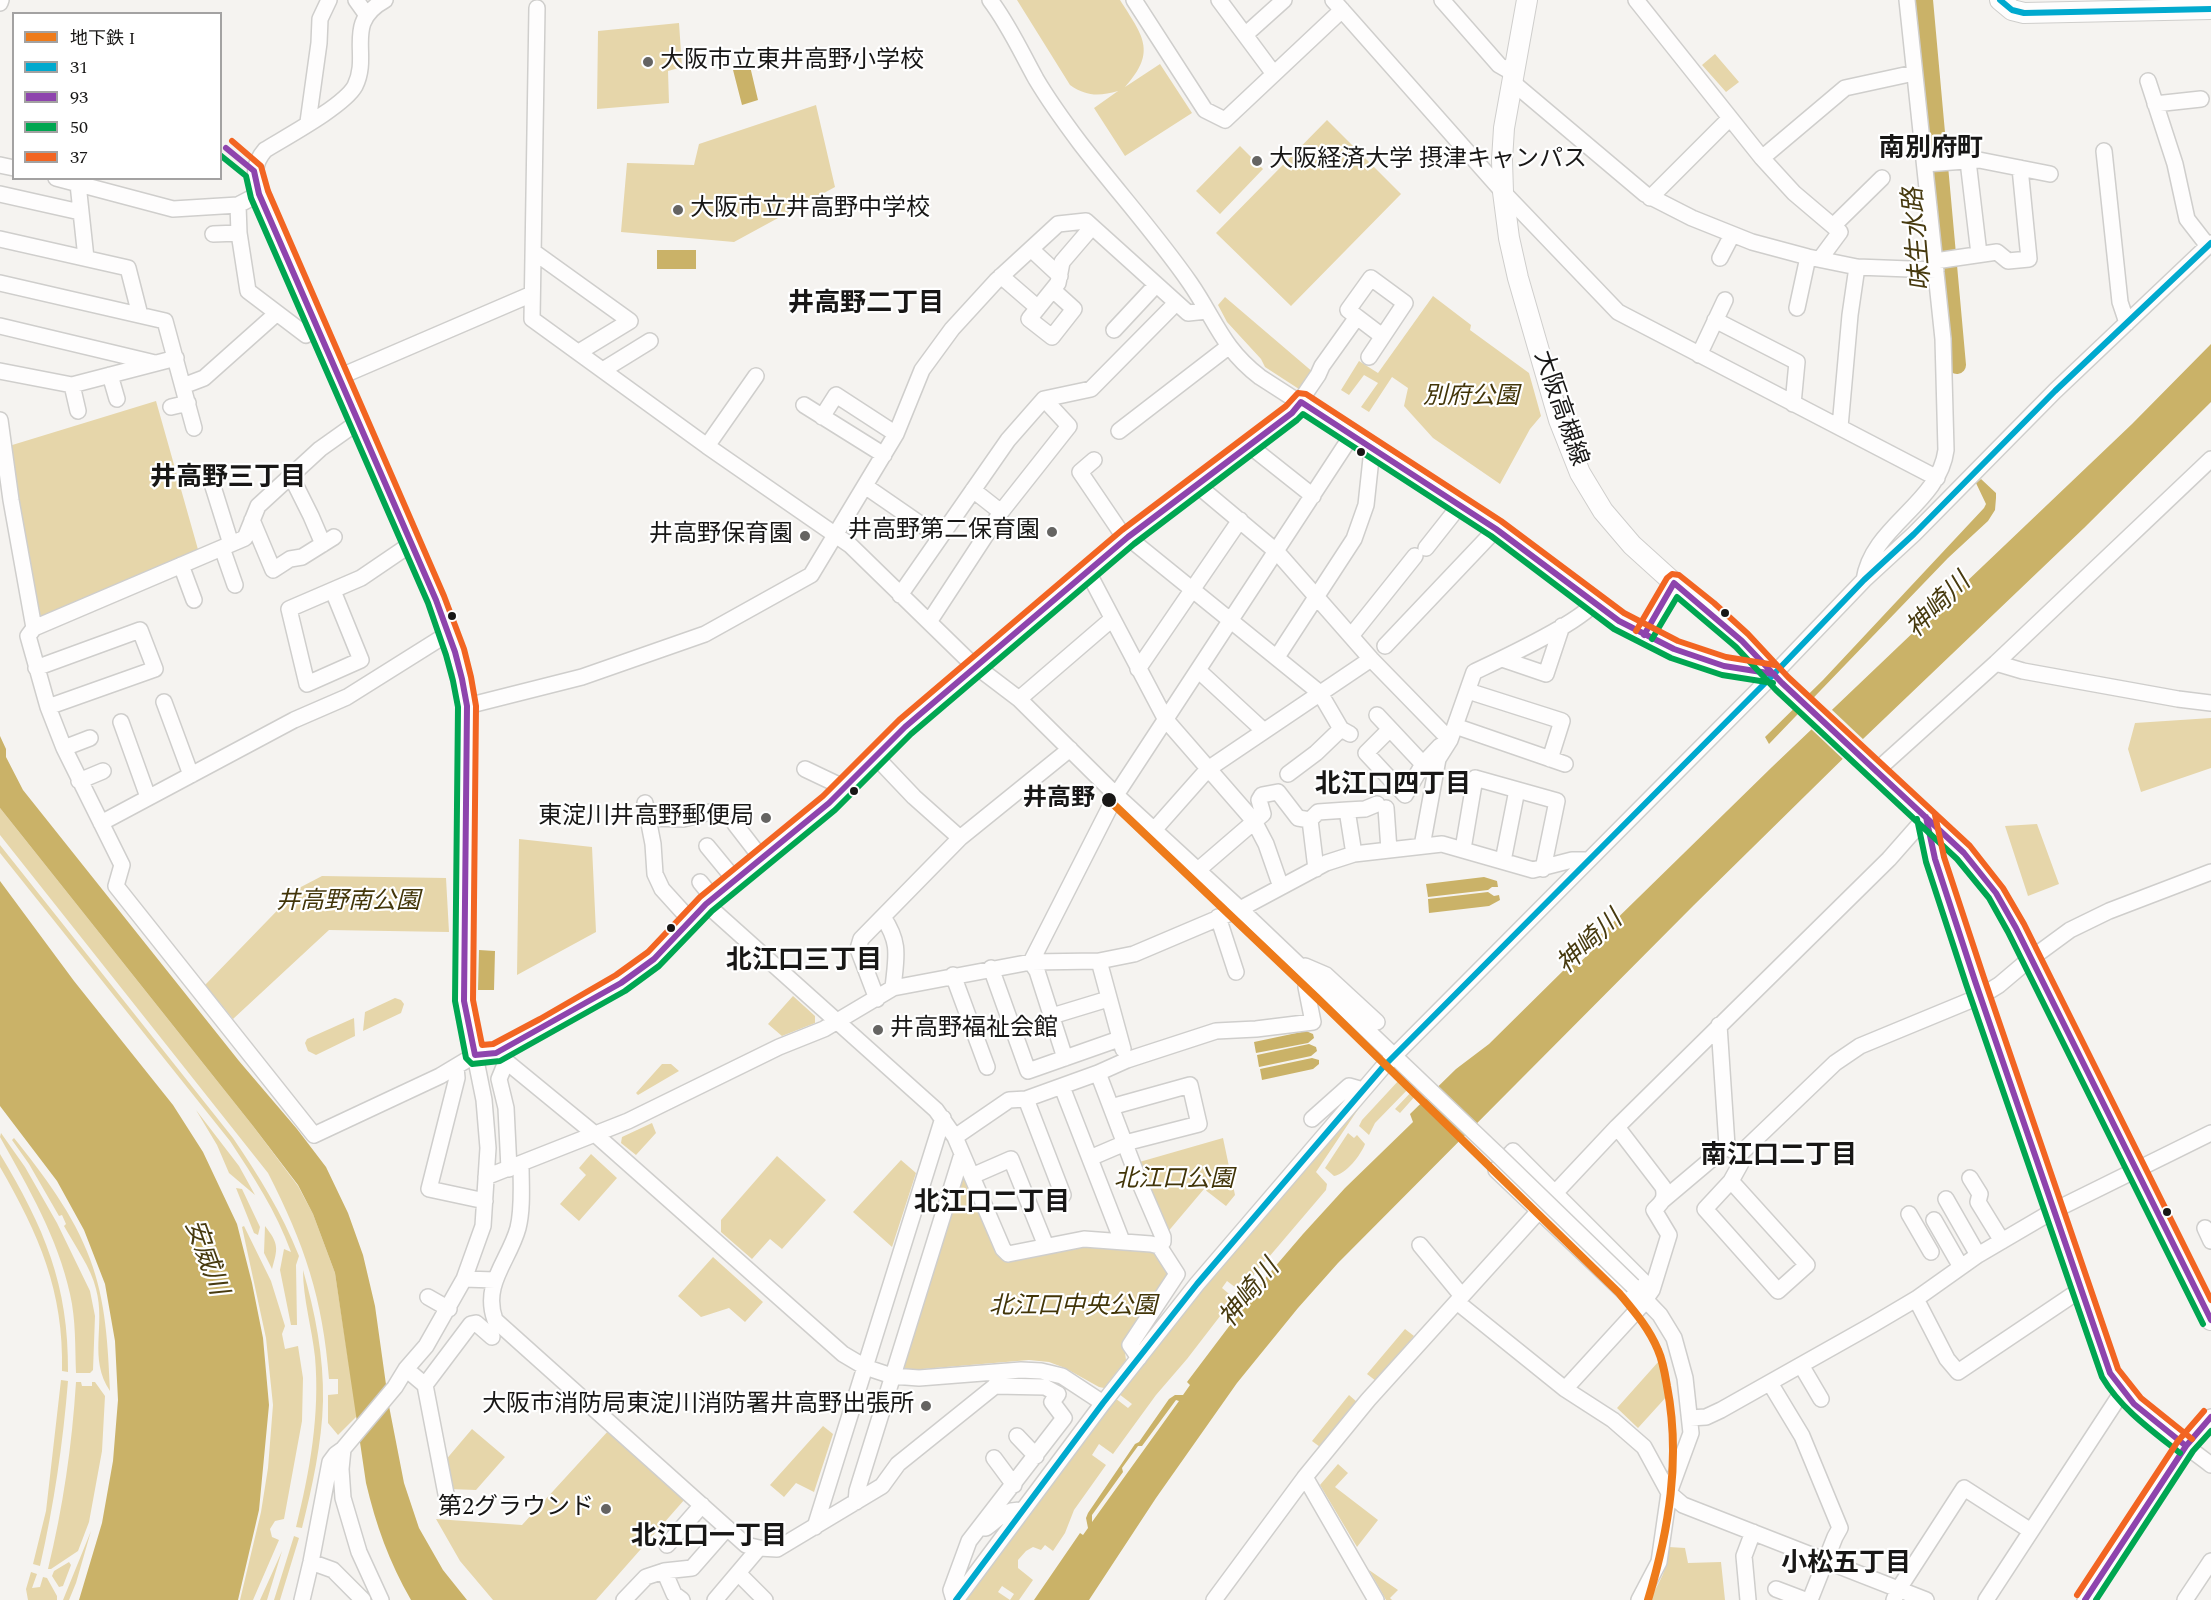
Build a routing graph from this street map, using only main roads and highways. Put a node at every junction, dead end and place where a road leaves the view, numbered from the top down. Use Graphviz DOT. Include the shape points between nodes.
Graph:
graph roads {
  1 [pos="1527,0"];
  2 [pos="2000,0"];
  3 [pos="2211,9"];
  4 [pos="2208,1309"];
  1 -- 4 [label="main road, 大阪高槻線" via="1512,77 1503,149 1503,192 1518,278 1559,420 1585,482 1632,545 1714,615 1964,853 1996,892"];
  2 -- 3 [label="main road" via="2012,10 2024,13"];
}
